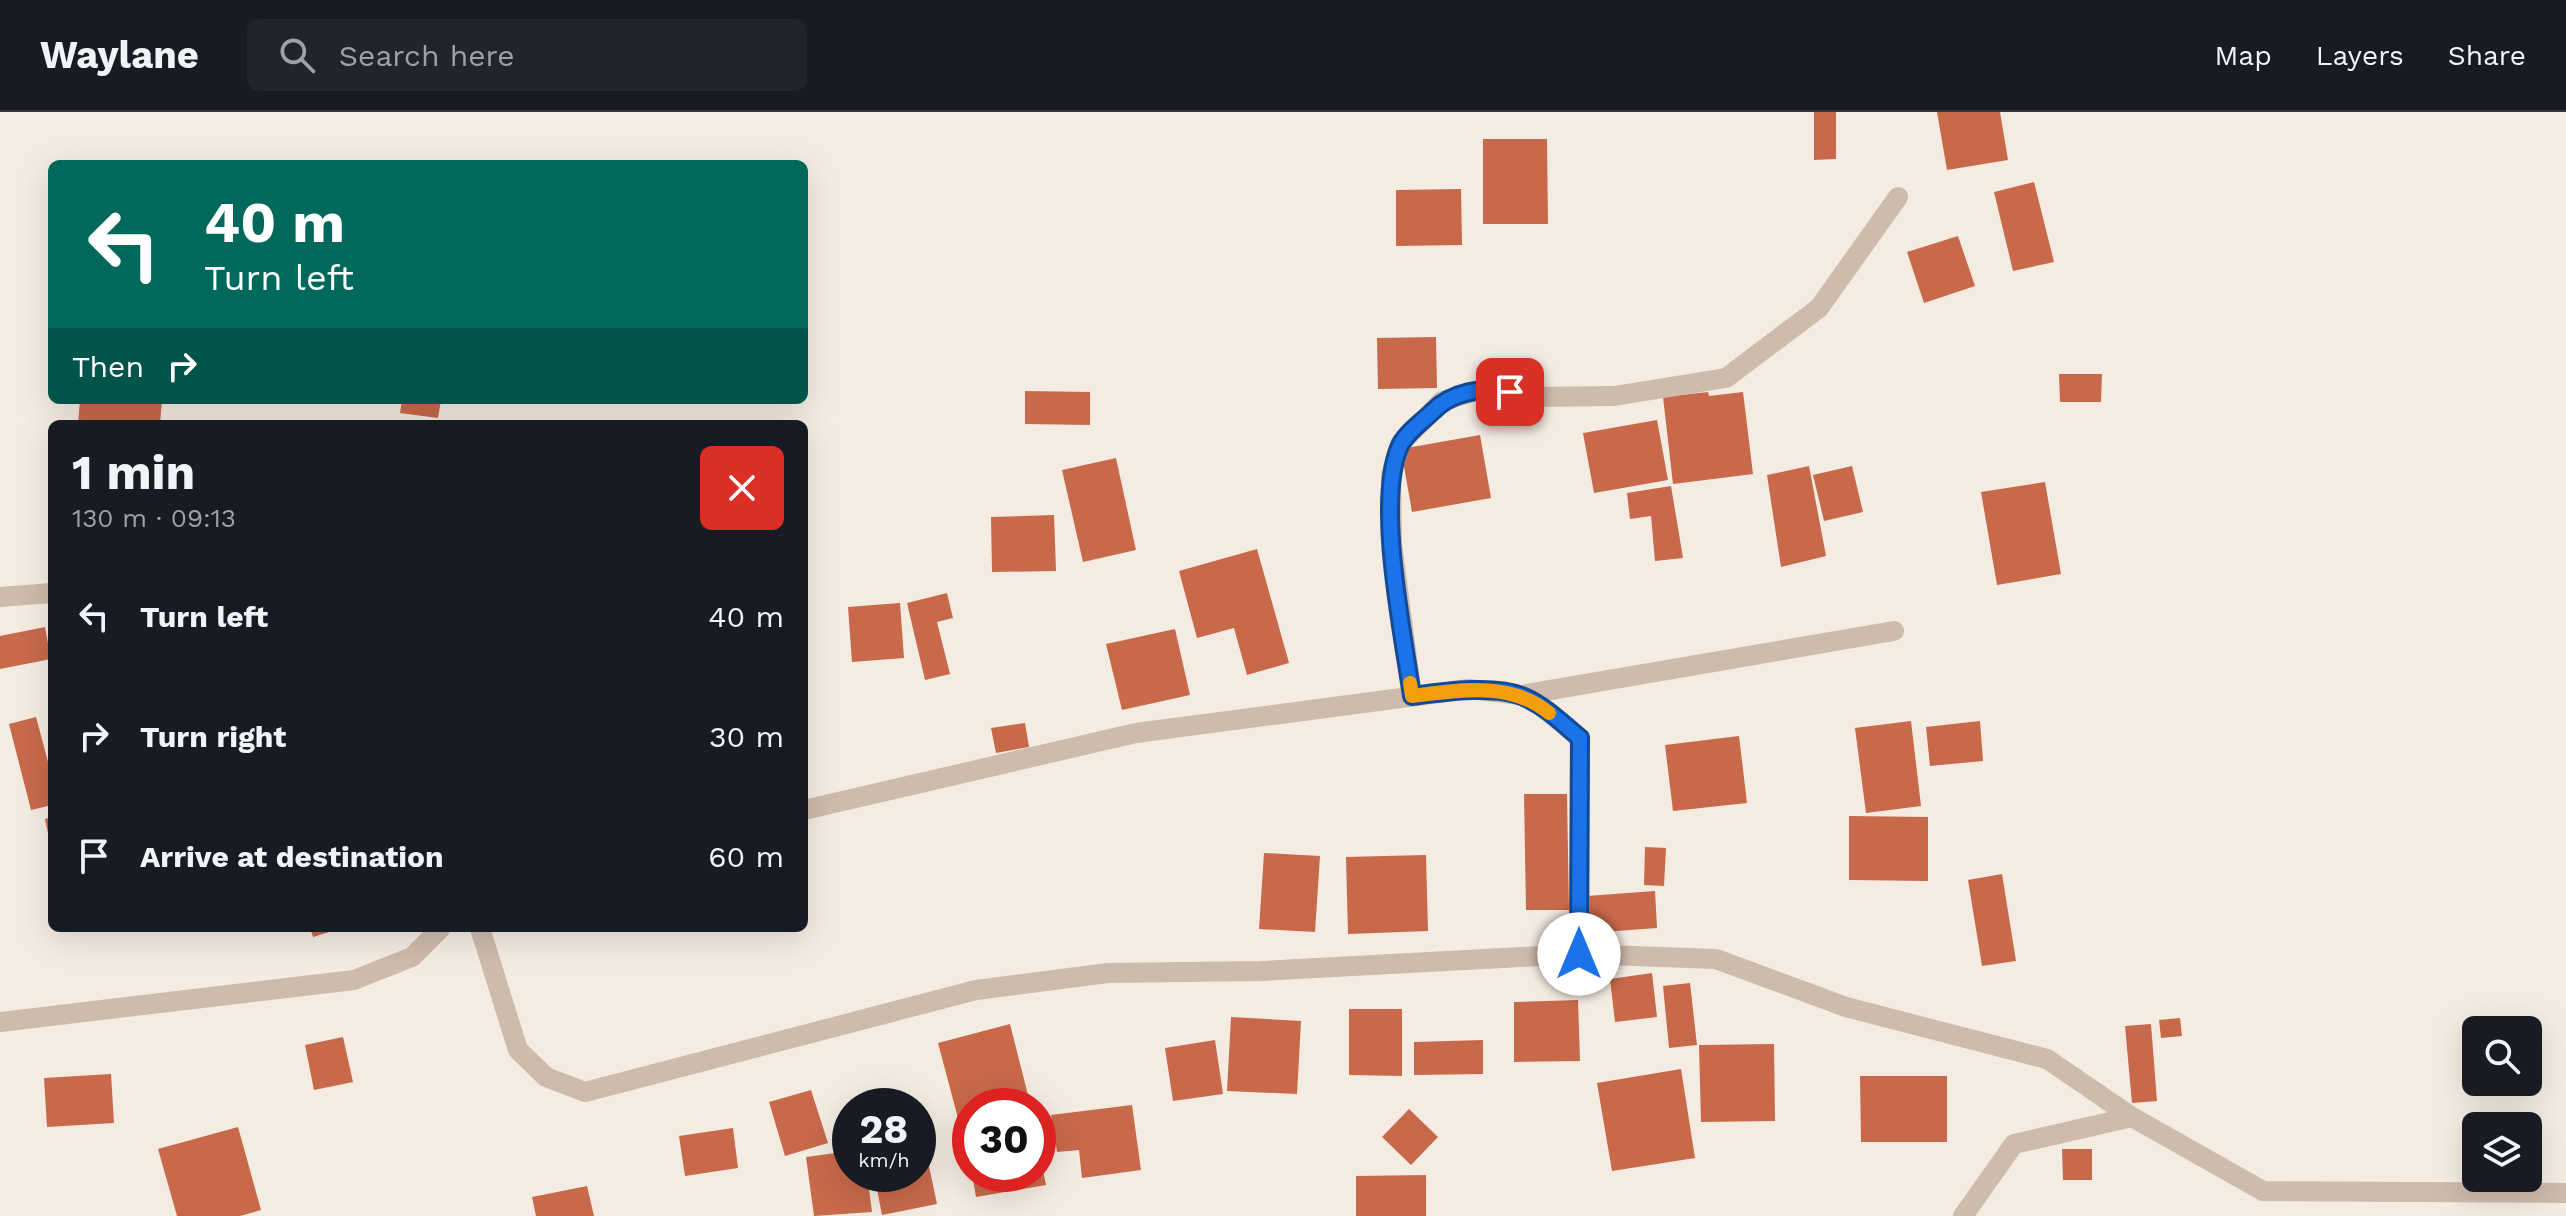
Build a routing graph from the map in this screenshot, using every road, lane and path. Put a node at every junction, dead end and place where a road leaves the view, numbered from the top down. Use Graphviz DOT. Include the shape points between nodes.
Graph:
graph roads {
  1 [pos="1898,197"];
  2 [pos="48,593"];
  3 [pos="0,597"];
  4 [pos="1894,631"];
  5 [pos="1521,695"];
  6 [pos="1412,696"];
  7 [pos="808,809"];
  8 [pos="437,932"];
  9 [pos="481,932"];
  10 [pos="1579,954"];
  11 [pos="0,1022"];
  12 [pos="2132,1117"];
  13 [pos="2566,1193"];
  14 [pos="1963,1216"];
  1 -- 6 [label="street" via="1819,308 1726,378 1614,396 1530,397 1490,387 1442,401 1400,444 1391,475 1392,544"];
  2 -- 3 [label="street"];
  4 -- 5 [label="street"];
  5 -- 6 [label="street" via="1469,689"];
  5 -- 10 [label="street" via="1580,738"];
  6 -- 7 [label="street" via="1136,733"];
  8 -- 11 [label="street" via="412,957 354,980"];
  9 -- 10 [label="street" via="518,1050 546,1077 585,1092 976,990 1108,973 1262,971"];
  10 -- 12 [label="street" via="1716,959 1846,1007 2047,1059"];
  12 -- 13 [label="street" via="2263,1191"];
  12 -- 14 [label="street" via="2014,1144"];
}
